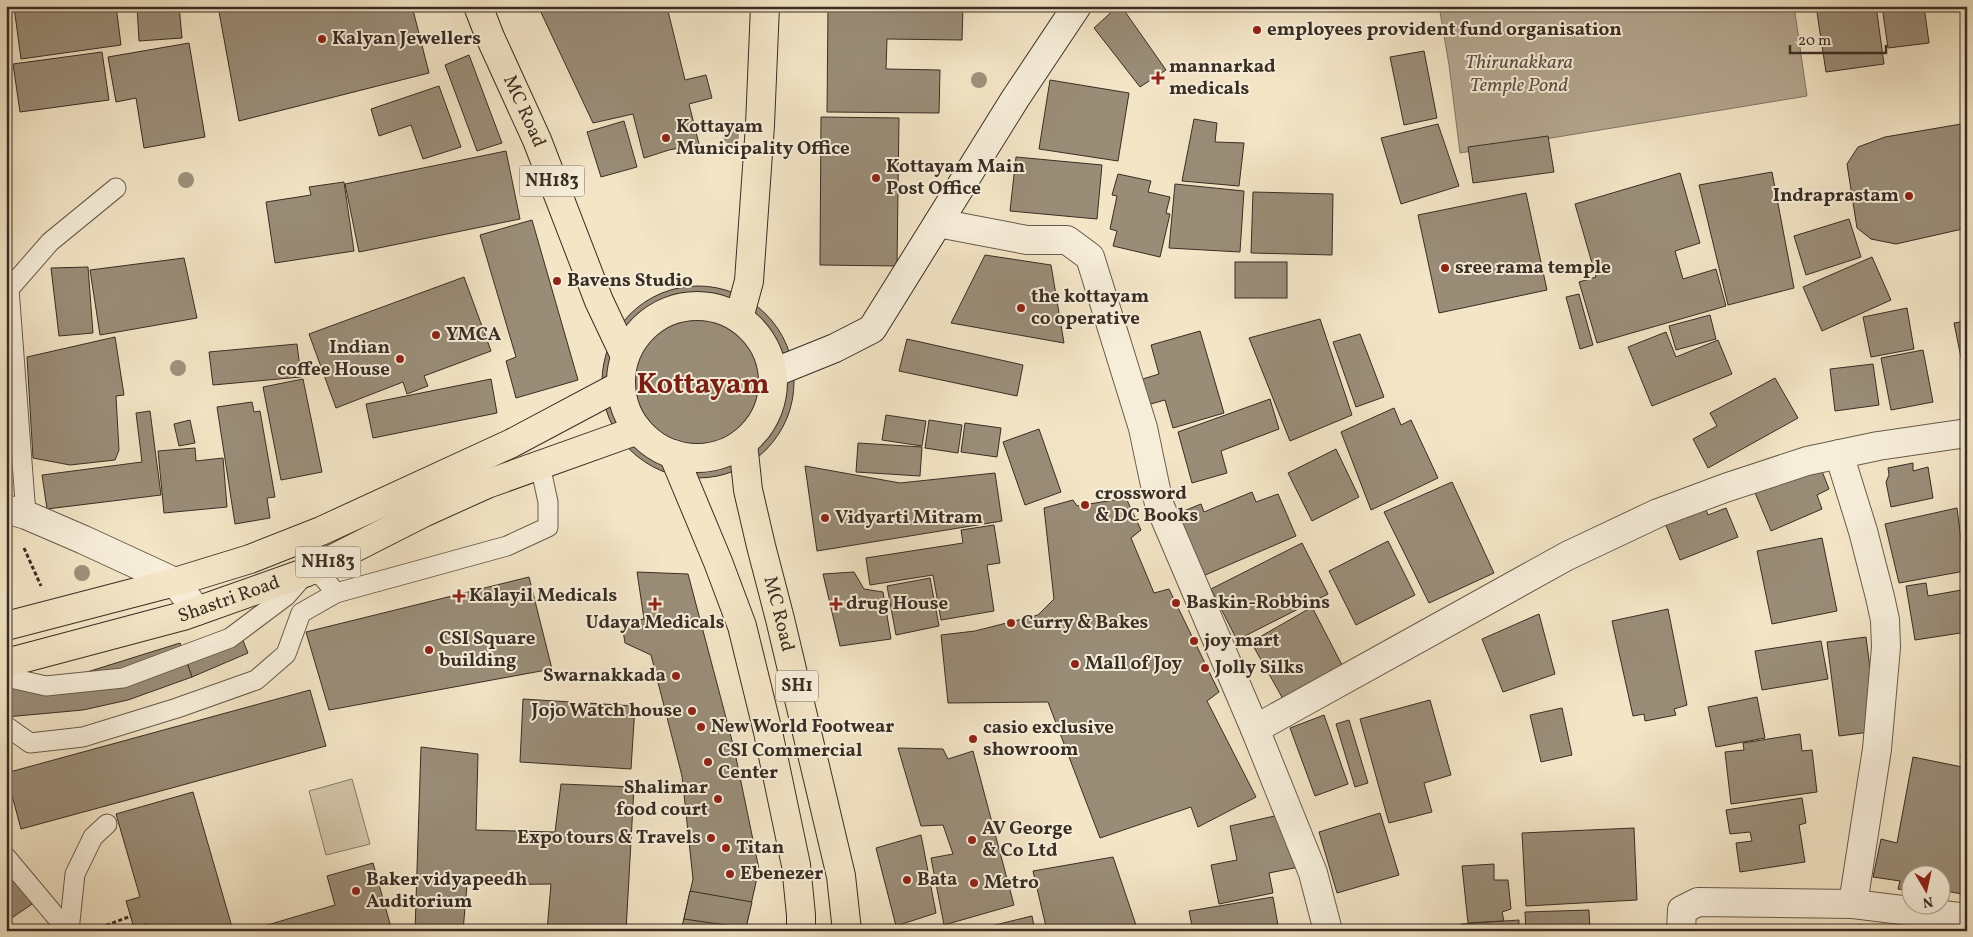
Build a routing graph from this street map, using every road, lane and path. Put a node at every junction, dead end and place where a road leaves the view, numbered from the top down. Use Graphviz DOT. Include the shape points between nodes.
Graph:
graph roads {
  1 [pos="478,6"];
  2 [pos="765,6"];
  3 [pos="1077,6"];
  4 [pos="116,188"];
  5 [pos="938,223"];
  6 [pos="739,318"];
  7 [pos="625,356"];
  8 [pos="773,373"];
  9 [pos="621,384"];
  10 [pos="638,430"];
  11 [pos="1967,433"];
  12 [pos="743,443"];
  13 [pos="673,454"];
  14 [pos="1839,454"];
  15 [pos="540,465"];
  16 [pos="13,511"];
  17 [pos="307,572"];
  18 [pos="176,582"];
  19 [pos="336,593"];
  20 [pos="197,611"];
  21 [pos="54,614"];
  22 [pos="6,626"];
  23 [pos="6,663"];
  24 [pos="6,677"];
  25 [pos="6,726"];
  26 [pos="1255,729"];
  27 [pos="107,824"];
  28 [pos="6,857"];
  29 [pos="1853,904"];
  30 [pos="131,916"];
  31 [pos="1967,918"];
  32 [pos="69,931"];
  33 [pos="94,931"];
  34 [pos="801,931"];
  35 [pos="847,931"];
  36 [pos="1328,931"];
  37 [pos="1682,931"];
  1 -- 7 [label="main road, MC Road / NH183" via="537,140 599,301"];
  2 -- 6 [label="main road" via="749,281"];
  3 -- 5 [label="street"];
  4 -- 16 [label="lane" via="50,242 9,289"];
  5 -- 8 [label="street" via="872,329"];
  5 -- 26 [label="street" via="1027,240 1067,240 1090,257 1143,428 1160,504"];
  6 -- 7 [label="main road" via="707,307 673,310 644,328"];
  6 -- 8 [label="main road" via="756,333 767,352"];
  7 -- 9 [label="main road"];
  8 -- 12 [label="main road" via="772,399 762,424"];
  9 -- 10 [label="main road" via="625,409"];
  9 -- 18 [label="main road, Shastri Road / NH183" via="512,443 321,531 250,559"];
  10 -- 13 [label="main road"];
  10 -- 15 [label="main road, Shastri Road / NH183"];
  11 -- 14 [label="street"];
  12 -- 13 [label="main road" via="722,454 698,458"];
  12 -- 35 [label="main road, MC Road / SH1" via="748,490 841,876"];
  13 -- 34 [label="main road, MC Road / SH1" via="742,626 796,865"];
  14 -- 26 [label="street" via="1725,488 1658,513 1594,543"];
  14 -- 29 [label="street" via="1880,597 1886,647 1877,749"];
  15 -- 17 [label="main road, Shastri Road / NH183" via="425,512"];
  15 -- 19 [label="lane" via="548,502 548,527 507,546"];
  16 -- 18 [label="street"];
  16 -- 21 [label="path"];
  17 -- 19 [label="lane" via="322,576"];
  17 -- 20 [label="main road, Shastri Road / NH183"];
  17 -- 24 [label="lane" via="286,596 230,638 123,678 46,686"];
  18 -- 20 [label="street"];
  18 -- 21 [label="main road, Shastri Road / NH183"];
  19 -- 25 [label="lane" via="301,613 286,654 256,680 83,738 30,743"];
  20 -- 23 [label="main road, Shastri Road / NH183"];
  21 -- 22 [label="main road, Shastri Road / NH183"];
  26 -- 36 [label="street" via="1313,874"];
  27 -- 32 [label="lane" via="93,837 76,874"];
  28 -- 32 [label="lane"];
  29 -- 31 [label="street"];
  29 -- 37 [label="street" via="1698,902 1682,910"];
  30 -- 33 [label="path"];
}
